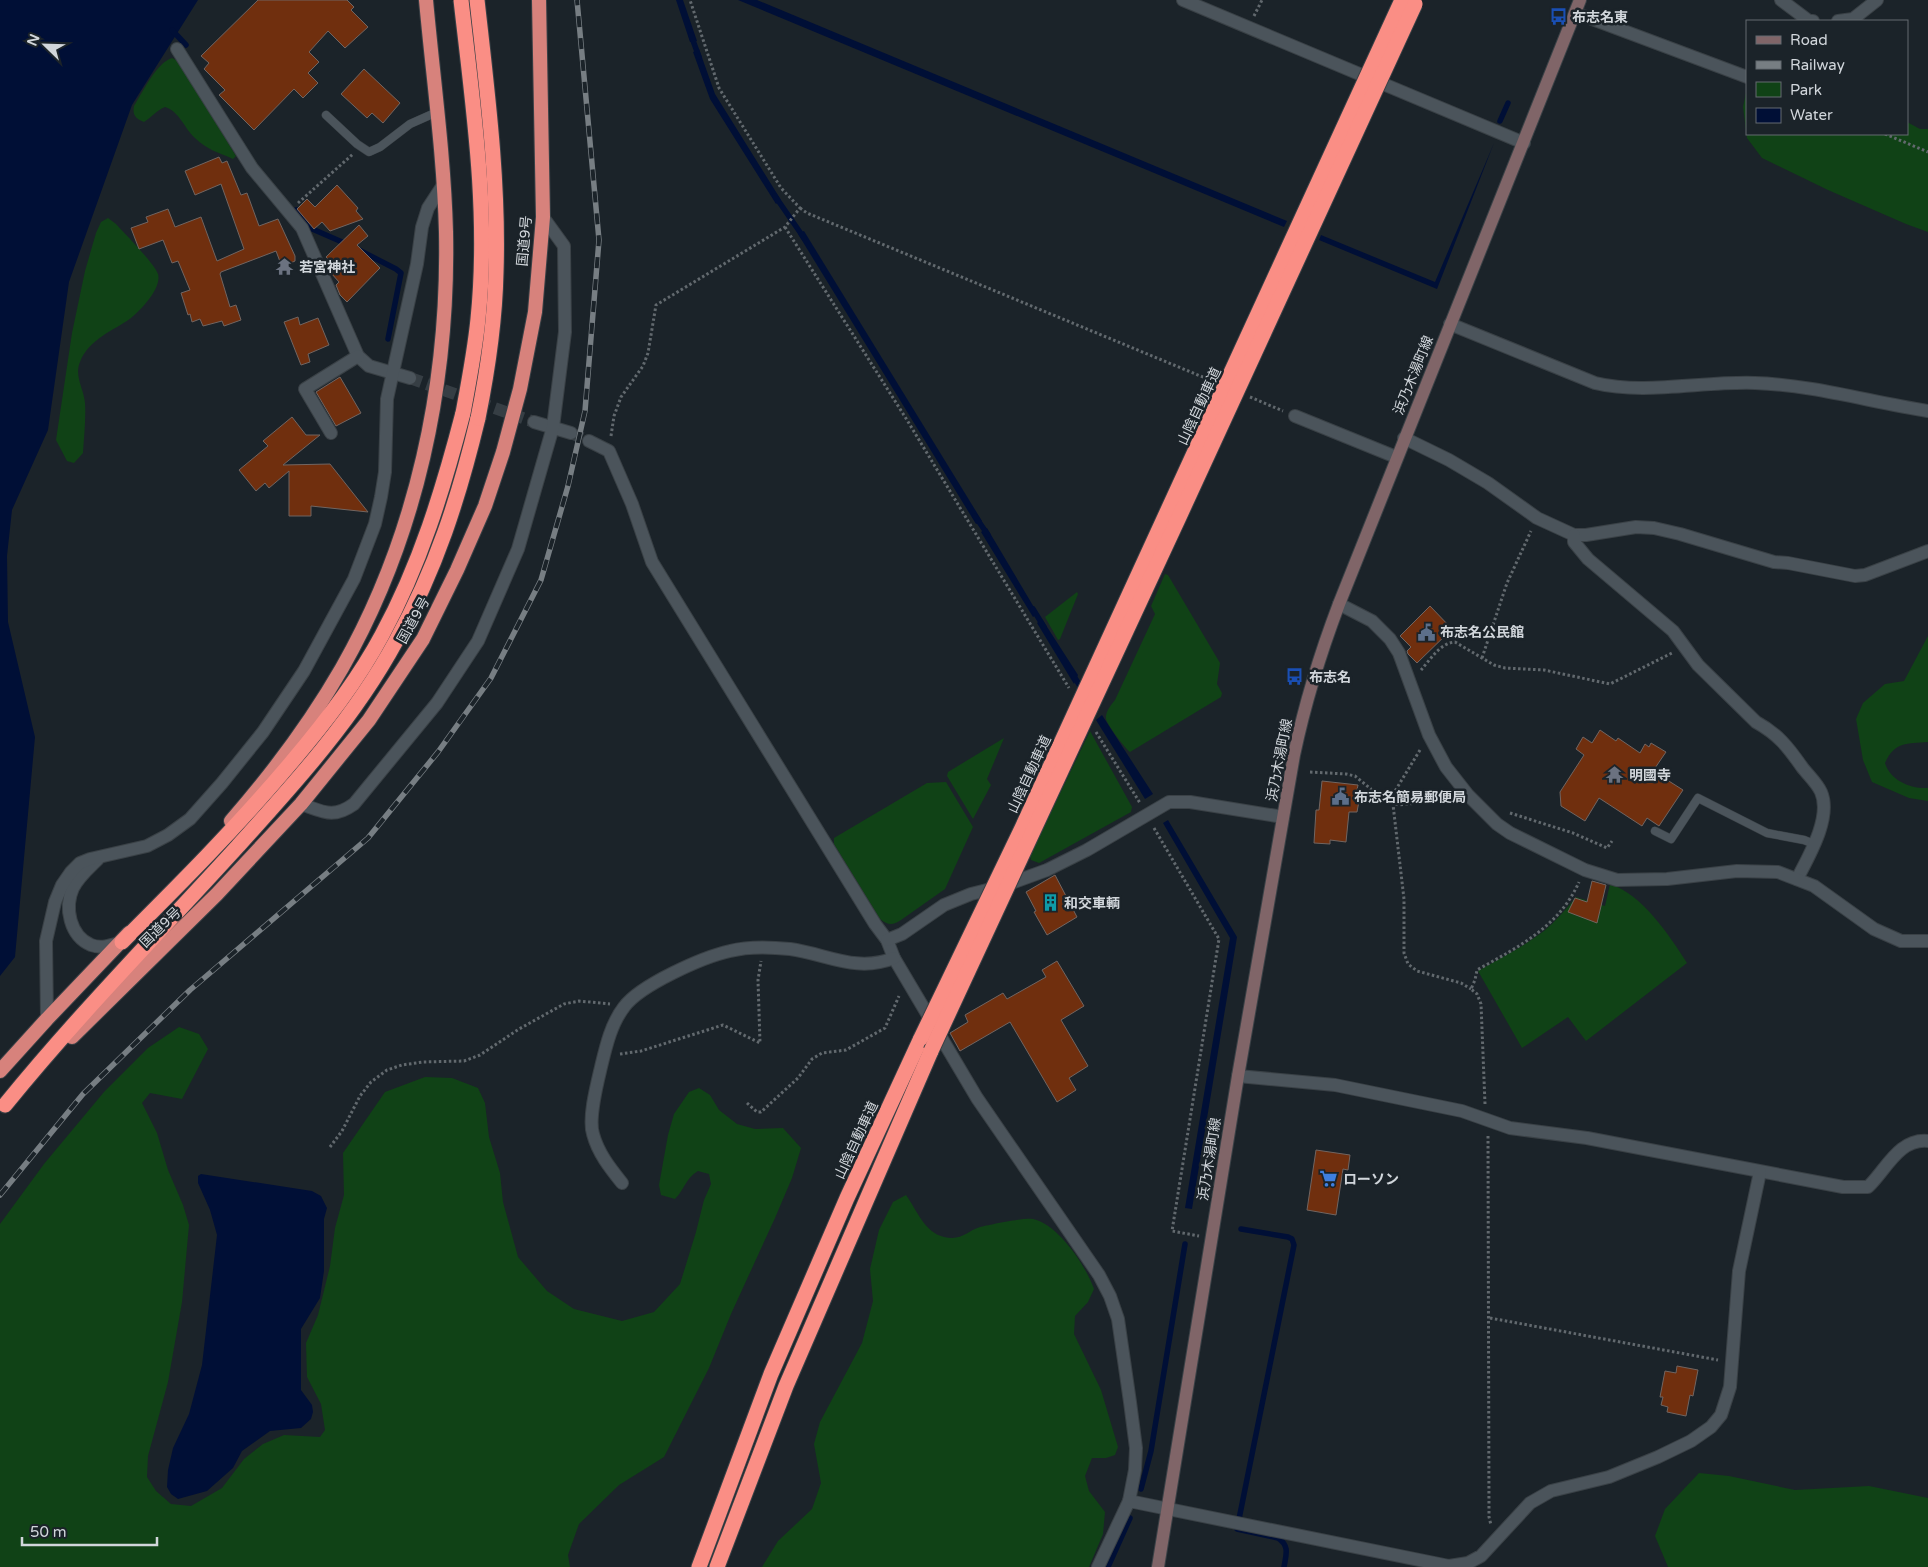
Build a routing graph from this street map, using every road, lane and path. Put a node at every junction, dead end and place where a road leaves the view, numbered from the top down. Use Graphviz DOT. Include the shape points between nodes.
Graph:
graph roads {
  1 [pos="426,0"];
  2 [pos="461,0"];
  3 [pos="477,0"];
  4 [pos="538,0"];
  5 [pos="690,0"];
  6 [pos="1182,0"];
  7 [pos="1580,0"];
  8 [pos="1781,0"];
  9 [pos="1877,0"];
  10 [pos="1411,1"];
  11 [pos="1576,12"];
  12 [pos="1809,20"];
  13 [pos="1843,20"];
  14 [pos="177,48"];
  15 [pos="1746,77"];
  16 [pos="436,112"];
  17 [pos="326,115"];
  18 [pos="1887,135"];
  19 [pos="1524,143"];
  20 [pos="361,147"];
  21 [pos="1928,152"];
  22 [pos="443,184"];
  23 [pos="800,208"];
  24 [pos="288,211"];
  25 [pos="543,217"];
  26 [pos="1450,324"];
  27 [pos="358,356"];
  28 [pos="392,373"];
  29 [pos="410,378"];
  30 [pos="1212,381"];
  31 [pos="1249,396"];
  32 [pos="1928,411"];
  33 [pos="1295,416"];
  34 [pos="534,422"];
  35 [pos="553,427"];
  36 [pos="571,433"];
  37 [pos="331,434"];
  38 [pos="1404,438"];
  39 [pos="589,441"];
  40 [pos="609,451"];
  41 [pos="1396,457"];
  42 [pos="1537,518"];
  43 [pos="1574,535"];
  44 [pos="1928,551"];
  45 [pos="1339,604"];
  46 [pos="1685,647"];
  47 [pos="1482,658"];
  48 [pos="1410,681"];
  49 [pos="1429,735"];
  50 [pos="1310,772"];
  51 [pos="1462,789"];
  52 [pos="1392,803"];
  53 [pos="301,804"];
  54 [pos="1502,811"];
  55 [pos="1283,817"];
  56 [pos="1655,831"];
  57 [pos="1612,841"];
  58 [pos="1814,844"];
  59 [pos="102,856"];
  60 [pos="1585,870"];
  61 [pos="1797,879"];
  62 [pos="887,940"];
  63 [pos="1928,941"];
  64 [pos="122,942"];
  65 [pos="764,948"];
  66 [pos="894,958"];
  67 [pos="909,984"];
  68 [pos="1471,989"];
  69 [pos="625,1006"];
  70 [pos="47,1019"];
  71 [pos="604,1053"];
  72 [pos="0,1072"];
  73 [pos="1238,1076"];
  74 [pos="747,1102"];
  75 [pos="2,1108"];
  76 [pos="1488,1120"];
  77 [pos="1928,1141"];
  78 [pos="330,1147"];
  79 [pos="1760,1172"];
  80 [pos="622,1183"];
  81 [pos="1490,1318"];
  82 [pos="1733,1363"];
  83 [pos="1129,1501"];
  84 [pos="1167,1508"];
  85 [pos="1494,1540"];
  86 [pos="1483,1561"];
  87 [pos="699,1567"];
  88 [pos="717,1567"];
  89 [pos="1098,1567"];
  90 [pos="1158,1567"];
  1 -- 16 [label="highway, 国道9号"];
  2 -- 64 [label="highway, bridge" via="476,131 481,221 478,317 463,412 451,461 421,550 394,611 358,675 330,716 254,807"];
  3 -- 75 [label="highway, bridge" via="496,220 493,323 488,371 478,418 453,514 436,558 395,643 370,684 311,764 71,1026"];
  4 -- 25 [label="highway, 国道9号"];
  5 -- 23 [label="path" via="720,88 781,188"];
  6 -- 19 [label="street"];
  7 -- 11 [label="main road, 浜乃木湯町線"];
  8 -- 12 [label="street"];
  9 -- 13 [label="street" via="1853,18"];
  10 -- 87 [label="highway, 山陰自動車道, bridge" via="847,1198 771,1374"];
  10 -- 88 [label="highway, 山陰自動車道, bridge" via="1180,516 932,1051 786,1386"];
  11 -- 15 [label="street"];
  11 -- 19 [label="main road, 浜乃木湯町線"];
  14 -- 24 [label="street" via="252,168"];
  16 -- 20 [label="lane" via="410,124 375,151"];
  16 -- 22 [label="highway, 国道9号"];
  17 -- 20 [label="lane"];
  18 -- 21 [label="path"];
  19 -- 26 [label="main road, 浜乃木湯町線"];
  20 -- 24 [label="path"];
  22 -- 28 [label="street" via="428,208 422,227 416,273"];
  22 -- 64 [label="highway, 国道9号" via="446,283 436,394 409,511 390,566 342,668 306,724 237,814"];
  23 -- 30 [label="path"];
  23 -- 40 [label="path" via="787,224 656,305 648,353 643,366 621,397 614,416"];
  24 -- 27 [label="street" via="302,228"];
  25 -- 35 [label="street" via="564,246 564,332"];
  25 -- 53 [label="highway, 国道9号" via="534,312 520,389 485,506 423,639 369,720"];
  26 -- 32 [label="street" via="1595,384 1643,387 1752,382 1791,384"];
  26 -- 38 [label="main road, 浜乃木湯町線"];
  27 -- 28 [label="street" via="369,366"];
  27 -- 37 [label="street" via="305,389"];
  28 -- 29 [label="street"];
  28 -- 59 [label="street" via="387,399 385,472 375,524 354,580 304,671 263,732 190,819 148,846"];
  31 -- 33 [label="path"];
  33 -- 41 [label="street"];
  34 -- 35 [label="street"];
  35 -- 36 [label="street"];
  35 -- 53 [label="street" via="518,549 478,642 437,704 354,804 342,812 328,814"];
  38 -- 41 [label="main road, 浜乃木湯町線"];
  38 -- 42 [label="street" via="1488,483"];
  39 -- 40 [label="street"];
  40 -- 62 [label="street" via="652,562"];
  41 -- 45 [label="main road, 浜乃木湯町線"];
  42 -- 43 [label="street"];
  42 -- 47 [label="path" via="1507,583"];
  43 -- 44 [label="street" via="1636,527 1654,528 1774,562 1855,576"];
  43 -- 46 [label="street" via="1574,542 1588,559 1673,631"];
  45 -- 48 [label="street" via="1366,617 1383,630 1399,653"];
  45 -- 55 [label="main road, 浜乃木湯町線" via="1304,708"];
  46 -- 47 [label="path" via="1610,684 1544,670 1505,668"];
  46 -- 58 [label="street" via="1698,665 1756,722 1785,742 1820,791 1824,816"];
  47 -- 48 [label="path" via="1455,642 1448,643"];
  48 -- 49 [label="street"];
  49 -- 51 [label="street"];
  49 -- 52 [label="path" via="1393,793"];
  50 -- 52 [label="path" via="1355,776"];
  51 -- 52 [label="path" via="1449,800"];
  51 -- 60 [label="street" via="1497,824"];
  52 -- 68 [label="path" via="1404,899 1403,945 1406,959 1416,971 1461,983"];
  53 -- 75 [label="highway, 国道9号" via="217,894"];
  54 -- 57 [label="path" via="1573,833 1607,848"];
  55 -- 62 [label="street" via="1190,802 1168,802 1047,870 971,894"];
  55 -- 73 [label="main road, 浜乃木湯町線"];
  56 -- 58 [label="lane" via="1671,839 1698,798 1767,833"];
  58 -- 61 [label="street"];
  59 -- 64 [label="street" via="73,888 69,910 71,920 75,931 91,945 110,946"];
  59 -- 70 [label="street" via="80,863 62,886 55,902 46,941"];
  60 -- 61 [label="street" via="1617,880 1667,879 1737,871 1778,872"];
  60 -- 68 [label="path" via="1575,893 1556,918 1528,942 1477,970"];
  61 -- 63 [label="street" via="1814,886 1874,929 1901,941"];
  62 -- 66 [label="street"];
  64 -- 70 [label="highway, 国道9号"];
  65 -- 66 [label="street" via="792,950 869,965"];
  65 -- 69 [label="street" via="729,951 710,957 664,977"];
  65 -- 71 [label="path" via="758,980 760,1043 723,1025 625,1054"];
  66 -- 67 [label="street"];
  67 -- 74 [label="path" via="903,988 884,1028 846,1050 822,1053 812,1059 798,1078 761,1112"];
  67 -- 83 [label="street" via="977,1098 1099,1274 1110,1296 1118,1318 1136,1448"];
  68 -- 76 [label="path" via="1481,1004"];
  69 -- 71 [label="street" via="616,1020"];
  69 -- 78 [label="path" via="579,1001 564,1004 464,1062 423,1062 387,1070 360,1096"];
  70 -- 72 [label="highway, 国道9号"];
  71 -- 80 [label="street" via="591,1125 607,1164"];
  73 -- 76 [label="street" via="1335,1085 1462,1111"];
  73 -- 84 [label="main road, 浜乃木湯町線"];
  76 -- 79 [label="street" via="1510,1128 1588,1138"];
  76 -- 81 [label="path"];
  77 -- 79 [label="street" via="1906,1145 1868,1187 1843,1187"];
  79 -- 82 [label="street" via="1739,1271"];
  81 -- 82 [label="path"];
  81 -- 85 [label="path" via="1489,1517"];
  82 -- 85 [label="street" via="1726,1403 1711,1427 1691,1441 1609,1477 1551,1491 1530,1504"];
  83 -- 84 [label="street"];
  83 -- 89 [label="street"];
  84 -- 86 [label="street" via="1449,1566"];
  84 -- 90 [label="main road, 浜乃木湯町線"];
  85 -- 86 [label="street"];
}
